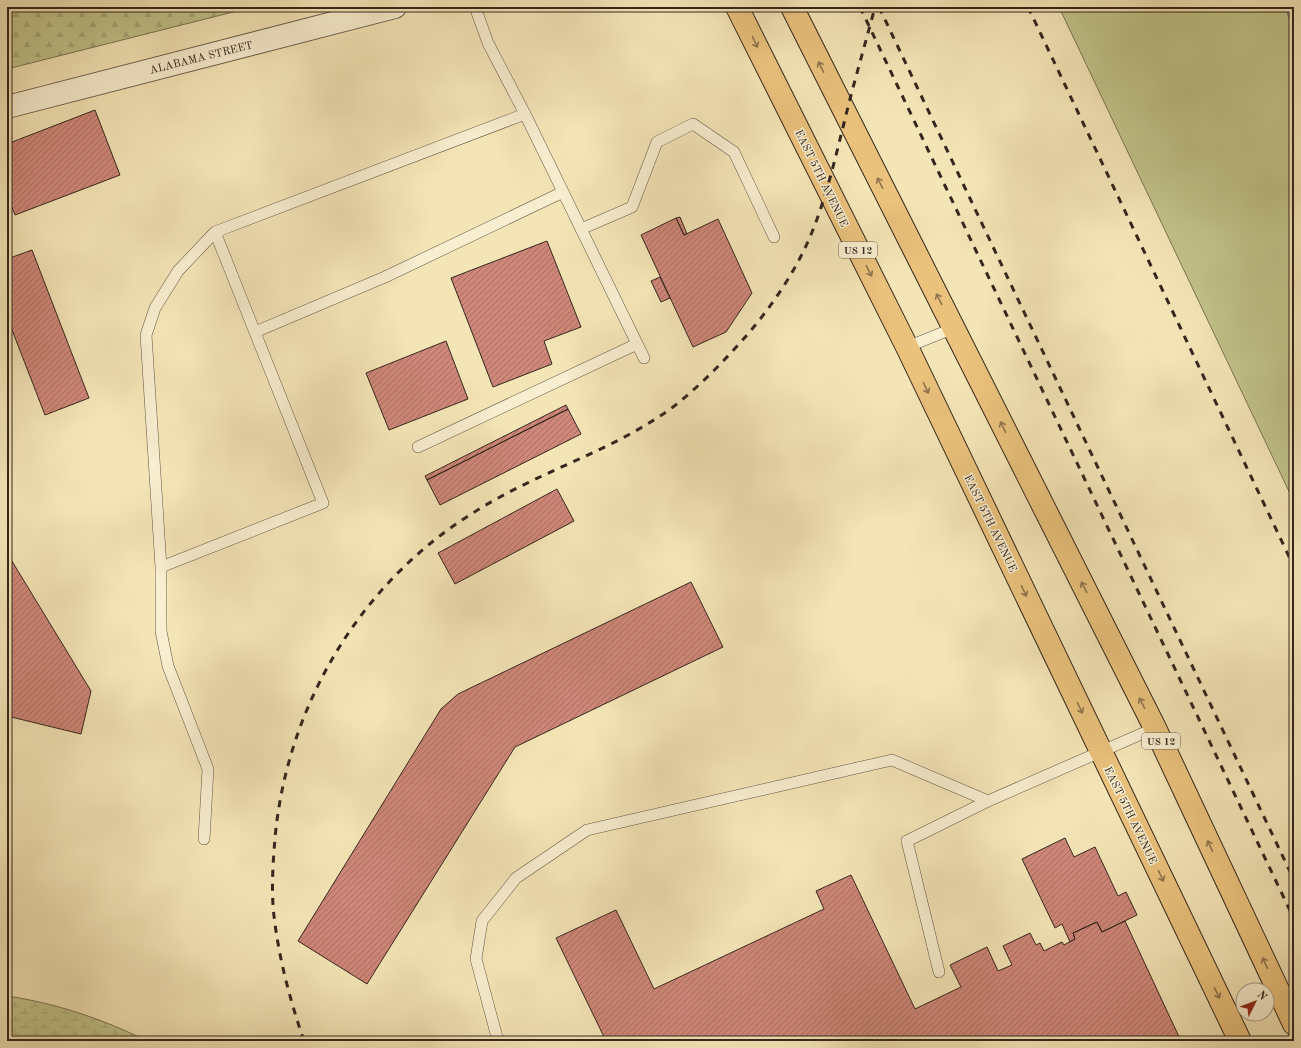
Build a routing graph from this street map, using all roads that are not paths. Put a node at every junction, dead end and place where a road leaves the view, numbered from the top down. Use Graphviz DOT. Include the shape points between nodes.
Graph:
graph roads {
  1 [pos="395,7"];
  2 [pos="475,7"];
  3 [pos="737,7"];
  4 [pos="792,7"];
  5 [pos="7,107"];
  6 [pos="525,114"];
  7 [pos="563,192"];
  8 [pos="581,229"];
  9 [pos="216,232"];
  10 [pos="774,237"];
  11 [pos="954,328"];
  12 [pos="255,332"];
  13 [pos="637,344"];
  14 [pos="907,347"];
  15 [pos="644,358"];
  16 [pos="418,447"];
  17 [pos="161,567"];
  18 [pos="1155,728"];
  19 [pos="1102,752"];
  20 [pos="988,801"];
  21 [pos="204,839"];
  22 [pos="939,972"];
  23 [pos="1294,1024"];
  24 [pos="498,1041"];
  25 [pos="1240,1041"];
  1 -- 5 [label="street, ALABAMA STREET"];
  2 -- 6 [label="lane" via="488,43"];
  3 -- 14 [label="main road, EAST 5TH AVENUE / US 12, one-way"];
  11 -- 4 [label="main road, US 12, one-way"];
  6 -- 7 [label="lane"];
  6 -- 9 [label="lane"];
  7 -- 8 [label="lane"];
  7 -- 12 [label="lane" via="385,276"];
  8 -- 10 [label="lane" via="632,207 657,142 693,124 734,152"];
  8 -- 13 [label="lane"];
  9 -- 12 [label="lane"];
  9 -- 17 [label="lane" via="178,271 155,308 146,335"];
  11 -- 14 [label="lane"];
  18 -- 11 [label="main road, US 12, one-way"];
  12 -- 17 [label="lane" via="323,503"];
  13 -- 15 [label="lane"];
  13 -- 16 [label="lane"];
  14 -- 19 [label="main road, EAST 5TH AVENUE / US 12, one-way"];
  17 -- 21 [label="lane" via="161,631 168,666 208,770"];
  18 -- 19 [label="lane"];
  23 -- 18 [label="main road, US 12, one-way"];
  19 -- 20 [label="lane"];
  19 -- 25 [label="main road, EAST 5TH AVENUE / US 12, one-way"];
  20 -- 22 [label="lane" via="907,841"];
  20 -- 24 [label="lane" via="892,760 587,830 516,878 482,921 476,959"];
}
